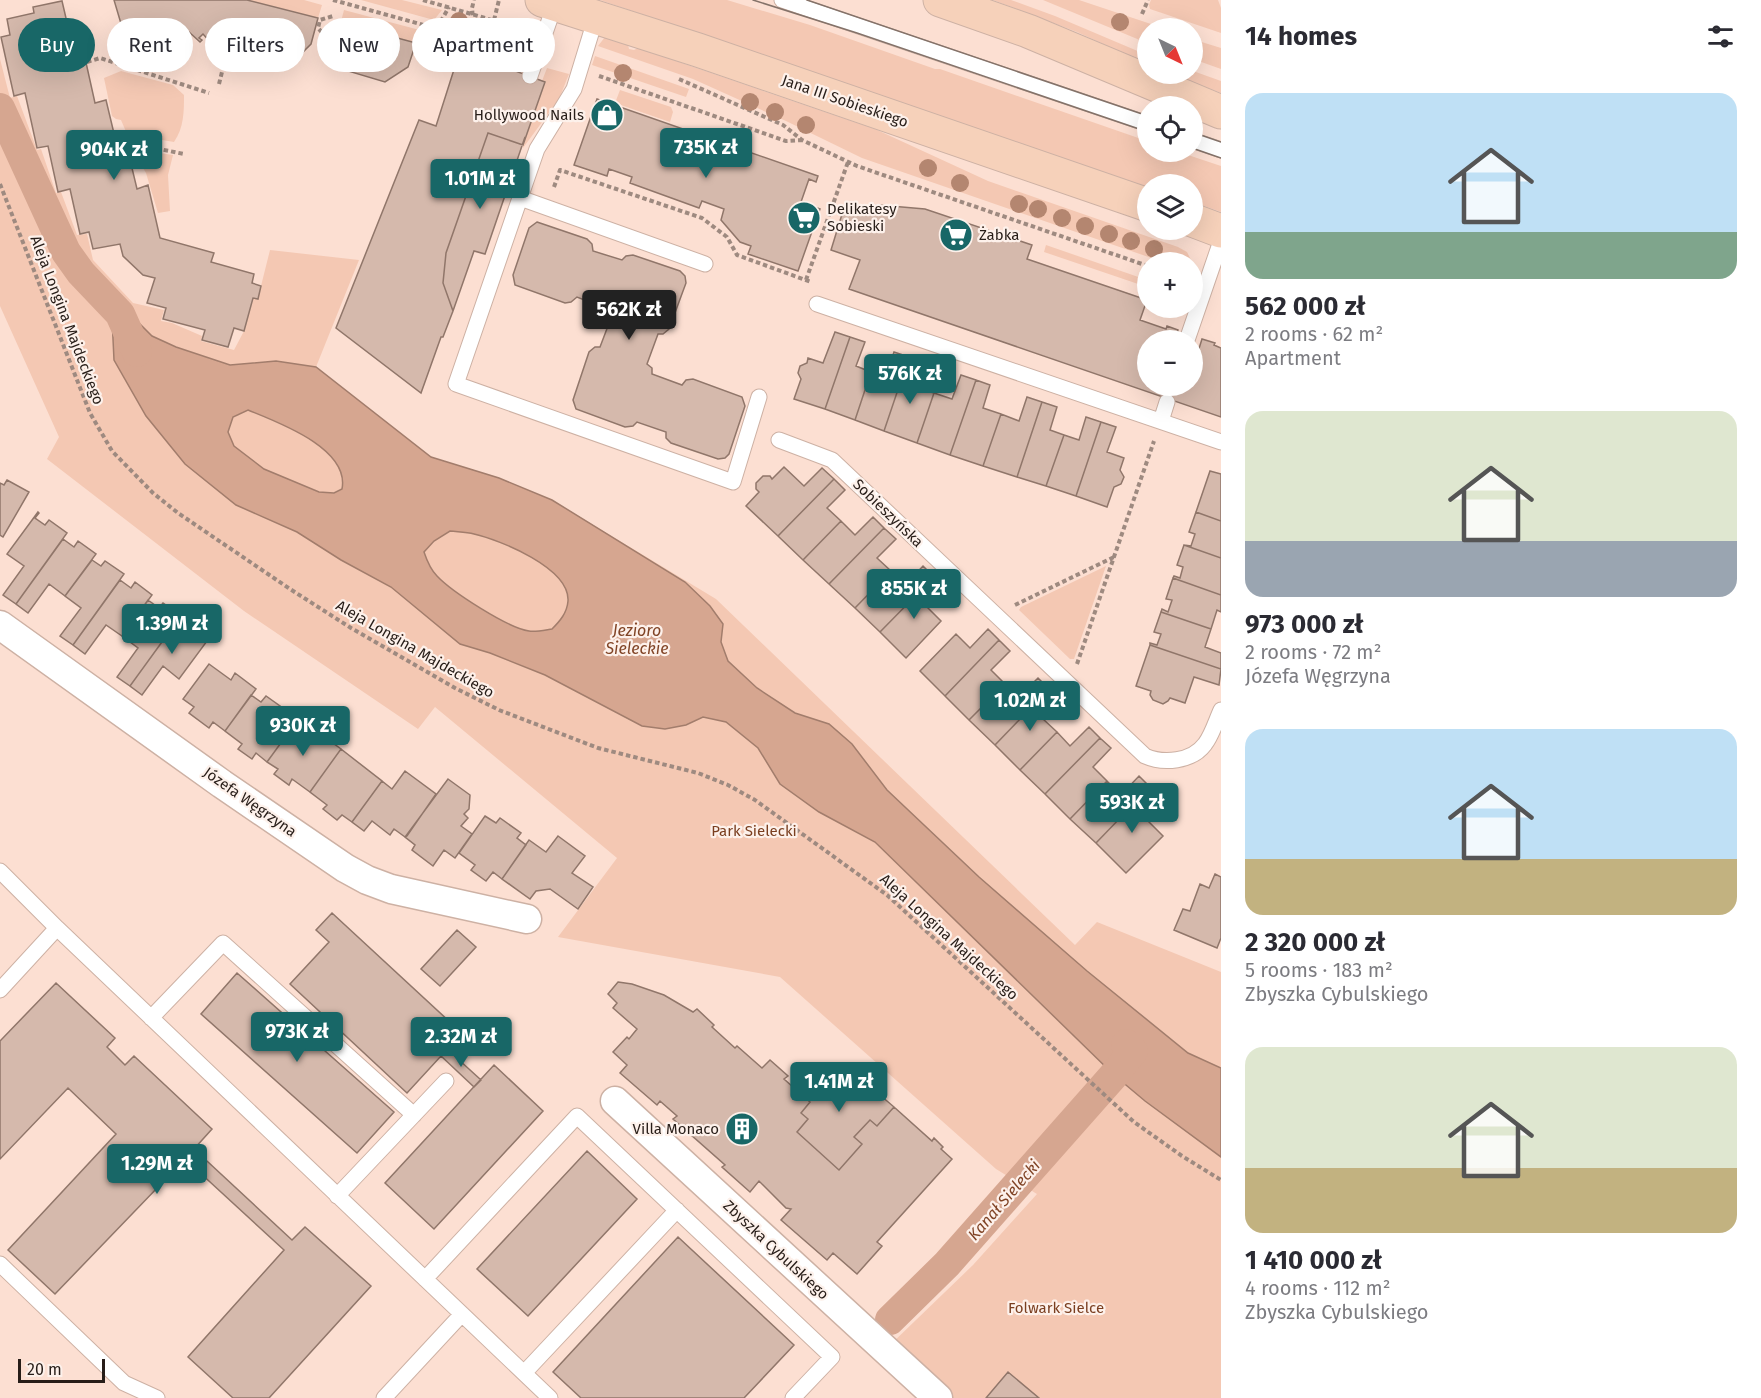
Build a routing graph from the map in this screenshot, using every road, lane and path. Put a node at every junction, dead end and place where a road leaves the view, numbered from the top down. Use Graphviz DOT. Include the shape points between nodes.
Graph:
graph roads {
  1 [pos="423,0"];
  2 [pos="474,0"];
  3 [pos="499,0"];
  4 [pos="782,0"];
  5 [pos="940,0"];
  6 [pos="1148,0"];
  7 [pos="548,2"];
  8 [pos="449,7"];
  9 [pos="472,14"];
  10 [pos="1142,15"];
  11 [pos="333,16"];
  12 [pos="596,17"];
  13 [pos="326,18"];
  14 [pos="443,18"];
  15 [pos="473,18"];
  16 [pos="487,18"];
  17 [pos="494,18"];
  18 [pos="547,18"];
  19 [pos="95,60"];
  20 [pos="222,72"];
  21 [pos="531,72"];
  22 [pos="530,76"];
  23 [pos="675,78"];
  24 [pos="219,84"];
  25 [pos="209,93"];
  26 [pos="1221,112"];
  27 [pos="1137,120"];
  28 [pos="1203,144"];
  29 [pos="127,146"];
  30 [pos="1221,150"];
  31 [pos="184,154"];
  32 [pos="848,162"];
  33 [pos="0,184"];
  34 [pos="520,198"];
  35 [pos="1137,201"];
  36 [pos="548,207"];
  37 [pos="1203,224"];
  38 [pos="1221,231"];
  39 [pos="1221,241"];
  40 [pos="1137,262"];
  41 [pos="705,264"];
  42 [pos="806,280"];
  43 [pos="817,304"];
  44 [pos="1190,330"];
  45 [pos="759,397"];
  46 [pos="1167,402"];
  47 [pos="1161,421"];
  48 [pos="779,440"];
  49 [pos="1221,442"];
  50 [pos="1114,557"];
  51 [pos="995,614"];
  52 [pos="0,625"];
  53 [pos="1070,686"];
  54 [pos="1221,710"];
  55 [pos="0,871"];
  56 [pos="527,920"];
  57 [pos="57,928"];
  58 [pos="0,989"];
  59 [pos="151,1018"];
  60 [pos="447,1081"];
  61 [pos="615,1101"];
  62 [pos="414,1115"];
  63 [pos="1221,1180"];
  64 [pos="337,1196"];
  65 [pos="677,1210"];
  66 [pos="0,1264"];
  67 [pos="425,1280"];
  68 [pos="462,1314"];
  69 [pos="524,1373"];
  70 [pos="157,1398"];
  71 [pos="384,1398"];
  72 [pos="550,1398"];
  73 [pos="793,1398"];
  74 [pos="938,1398"];
  1 -- 8 [label="path"];
  2 -- 9 [label="path"];
  3 -- 17 [label="path"];
  4 -- 27 [label="lane"];
  5 -- 26 [label="main road" via="1028,31"];
  6 -- 10 [label="path"];
  7 -- 12 [label="main road, Jana III Sobieskiego"];
  7 -- 18 [label="lane"];
  8 -- 9 [label="path"];
  8 -- 14 [label="path"];
  9 -- 15 [label="path"];
  9 -- 16 [label="path"];
  11 -- 13 [label="path"];
  12 -- 34 [label="lane" via="574,89 537,149"];
  12 -- 35 [label="main road, Jana III Sobieskiego"];
  19 -- 25 [label="path"];
  20 -- 24 [label="path"];
  21 -- 22 [label="lane"];
  23 -- 32 [label="path" via="783,125 802,140"];
  28 -- 30 [label="lane"];
  29 -- 31 [label="path" via="135,144"];
  32 -- 40 [label="path"];
  32 -- 42 [label="path"];
  33 -- 63 [label="path, Aleja Longina Majdeckiego" via="90,413 112,451 153,493 299,594 455,688 499,710 598,748 698,773 755,800 886,895 1134,1122"];
  34 -- 36 [label="lane"];
  34 -- 45 [label="lane" via="456,384 733,482"];
  36 -- 41 [label="lane"];
  36 -- 42 [label="path" via="560,170 702,218 727,237 737,255"];
  37 -- 38 [label="main road"];
  39 -- 44 [label="lane"];
  42 -- 43 [label="path" via="824,287"];
  43 -- 47 [label="lane"];
  46 -- 47 [label="lane"];
  47 -- 49 [label="lane"];
  47 -- 50 [label="path"];
  48 -- 51 [label="lane, Sobieszyńska" via="832,460"];
  50 -- 51 [label="path"];
  50 -- 53 [label="path"];
  51 -- 53 [label="lane, Sobieszyńska"];
  52 -- 56 [label="street, Józefa Węgrzyna" via="345,868 391,889"];
  53 -- 54 [label="lane, Sobieszyńska" via="1145,756 1161,761 1199,751"];
  55 -- 57 [label="lane"];
  57 -- 58 [label="lane"];
  57 -- 59 [label="lane"];
  59 -- 62 [label="lane" via="223,943"];
  59 -- 64 [label="lane"];
  60 -- 62 [label="lane"];
  61 -- 74 [label="street, Zbyszka Cybulskiego"];
  62 -- 64 [label="lane"];
  64 -- 67 [label="lane"];
  65 -- 67 [label="lane" via="577,1116"];
  65 -- 69 [label="lane"];
  65 -- 73 [label="lane" via="832,1357"];
  66 -- 70 [label="lane" via="124,1383"];
  67 -- 68 [label="lane"];
  68 -- 69 [label="lane"];
  68 -- 71 [label="lane"];
  69 -- 72 [label="lane"];
}
